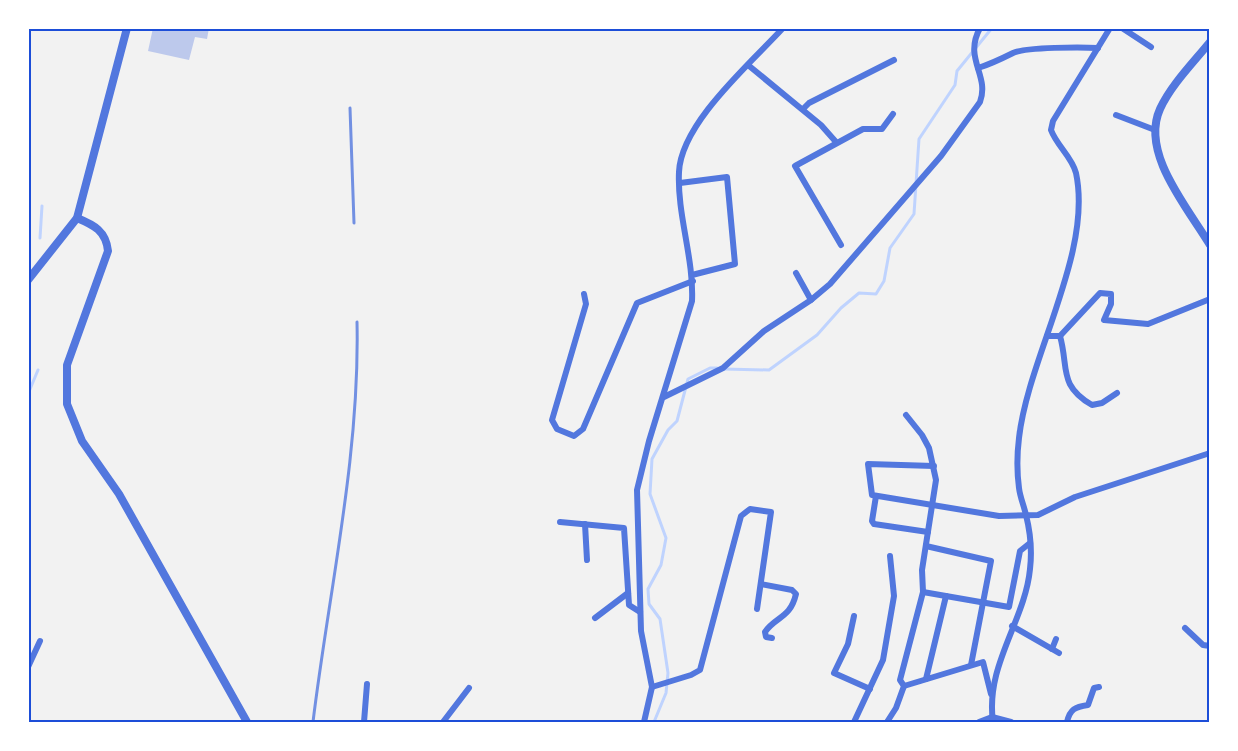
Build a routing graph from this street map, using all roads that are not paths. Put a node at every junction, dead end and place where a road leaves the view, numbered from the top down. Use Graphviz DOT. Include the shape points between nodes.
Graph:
graph roads {
  1 [pos="127,28"];
  2 [pos="783,28"];
  3 [pos="980,28"];
  4 [pos="1110,28"];
  5 [pos="1122,28"];
  6 [pos="1209,42"];
  7 [pos="1151,47"];
  8 [pos="1098,48"];
  9 [pos="894,60"];
  10 [pos="748,65"];
  11 [pos="978,68"];
  12 [pos="803,109"];
  13 [pos="893,114"];
  14 [pos="1116,115"];
  15 [pos="1155,130"];
  16 [pos="836,142"];
  17 [pos="680,183"];
  18 [pos="76,218"];
  19 [pos="1209,245"];
  20 [pos="840,246"];
  21 [pos="796,273"];
  22 [pos="692,278"];
  23 [pos="28,280"];
  24 [pos="584,294"];
  25 [pos="1209,299"];
  26 [pos="811,300"];
  27 [pos="1047,336"];
  28 [pos="1060,336"];
  29 [pos="1117,393"];
  30 [pos="664,397"];
  31 [pos="906,415"];
  32 [pos="1209,453"];
  33 [pos="934,466"];
  34 [pos="876,496"];
  35 [pos="933,506"];
  36 [pos="1027,516"];
  37 [pos="560,522"];
  38 [pos="585,524"];
  39 [pos="928,532"];
  40 [pos="1030,543"];
  41 [pos="926,546"];
  42 [pos="890,556"];
  43 [pos="587,560"];
  44 [pos="760,584"];
  45 [pos="923,592"];
  46 [pos="628,593"];
  47 [pos="946,596"];
  48 [pos="985,603"];
  49 [pos="757,609"];
  50 [pos="640,612"];
  51 [pos="854,615"];
  52 [pos="595,618"];
  53 [pos="1012,626"];
  54 [pos="1185,628"];
  55 [pos="772,638"];
  56 [pos="1056,639"];
  57 [pos="40,641"];
  58 [pos="1209,646"];
  59 [pos="1052,649"];
  60 [pos="1059,653"];
  61 [pos="971,665"];
  62 [pos="28,668"];
  63 [pos="926,679"];
  64 [pos="367,684"];
  65 [pos="904,686"];
  66 [pos="652,687"];
  67 [pos="1099,687"];
  68 [pos="469,688"];
  69 [pos="870,689"];
  70 [pos="992,696"];
  71 [pos="992,720"];
  72 [pos="247,723"];
  73 [pos="364,723"];
  74 [pos="443,723"];
  75 [pos="644,723"];
  76 [pos="854,723"];
  77 [pos="887,723"];
  78 [pos="979,723"];
  79 [pos="1011,723"];
  80 [pos="1067,723"];
  1 -- 18 [label="street"];
  2 -- 10 [label="street"];
  3 -- 11 [label="street" via="972,51"];
  4 -- 8 [label="street"];
  5 -- 7 [label="street"];
  6 -- 15 [label="street" via="1161,108"];
  8 -- 11 [label="street" via="1075,46 1014,52 1004,60"];
  8 -- 27 [label="street" via="1051,130 1076,172 1077,217 1076,234"];
  9 -- 12 [label="street"];
  10 -- 12 [label="street"];
  10 -- 17 [label="street" via="694,129 679,171"];
  11 -- 26 [label="street" via="983,94 980,102 927,172 830,284"];
  12 -- 16 [label="street"];
  13 -- 16 [label="street" via="882,129 863,129"];
  14 -- 15 [label="street"];
  15 -- 19 [label="street" via="1154,141 1162,165"];
  16 -- 20 [label="street" via="795,166"];
  17 -- 22 [label="street"];
  17 -- 22 [label="street" via="727,177 735,264"];
  18 -- 23 [label="street"];
  18 -- 72 [label="street" via="101,231 108,252 67,364 69,414 82,441 119,494"];
  21 -- 26 [label="street"];
  22 -- 24 [label="street" via="637,303 583,429 574,436 557,429 552,420 586,304"];
  22 -- 30 [label="street" via="692,301"];
  25 -- 28 [label="street" via="1148,324 1104,320 1111,294 1100,293"];
  26 -- 30 [label="street" via="764,331 723,368"];
  27 -- 28 [label="street"];
  27 -- 36 [label="street" via="1029,384 1018,441 1019,490"];
  28 -- 29 [label="street" via="1066,380 1085,401 1092,405 1102,403"];
  30 -- 50 [label="street" via="638,490"];
  31 -- 33 [label="street" via="922,435"];
  32 -- 36 [label="street"];
  33 -- 34 [label="street" via="868,464 872,495"];
  33 -- 35 [label="street"];
  34 -- 35 [label="street"];
  34 -- 39 [label="street" via="874,524"];
  35 -- 36 [label="street"];
  35 -- 39 [label="street"];
  36 -- 40 [label="street"];
  37 -- 38 [label="street"];
  38 -- 43 [label="street"];
  38 -- 46 [label="street" via="624,528"];
  39 -- 41 [label="street"];
  40 -- 48 [label="street" via="1020,551 1010,607"];
  40 -- 53 [label="street" via="1030,570"];
  41 -- 45 [label="street"];
  41 -- 48 [label="street" via="991,561"];
  42 -- 69 [label="street" via="894,596 883,660"];
  44 -- 49 [label="street"];
  44 -- 55 [label="street" via="796,594 784,618 765,632 766,637"];
  44 -- 66 [label="street" via="771,512 750,509 741,516 700,670"];
  45 -- 47 [label="street"];
  45 -- 65 [label="street" via="900,680"];
  46 -- 50 [label="street" via="629,605"];
  46 -- 52 [label="street"];
  47 -- 48 [label="street"];
  47 -- 63 [label="street"];
  48 -- 61 [label="street"];
  50 -- 66 [label="street"];
  51 -- 69 [label="street" via="849,644 834,673"];
  53 -- 59 [label="street"];
  53 -- 70 [label="street"];
  54 -- 58 [label="street"];
  56 -- 59 [label="street"];
  57 -- 62 [label="street"];
  59 -- 60 [label="street"];
  61 -- 63 [label="street"];
  61 -- 70 [label="street" via="983,662"];
  63 -- 65 [label="street"];
  64 -- 73 [label="street"];
  65 -- 77 [label="street"];
  66 -- 75 [label="street"];
  67 -- 80 [label="street" via="1094,688 1088,705 1076,707 1070,713"];
  68 -- 74 [label="street"];
  69 -- 76 [label="street"];
  70 -- 71 [label="street"];
  71 -- 78 [label="street"];
  71 -- 79 [label="street"];
}
